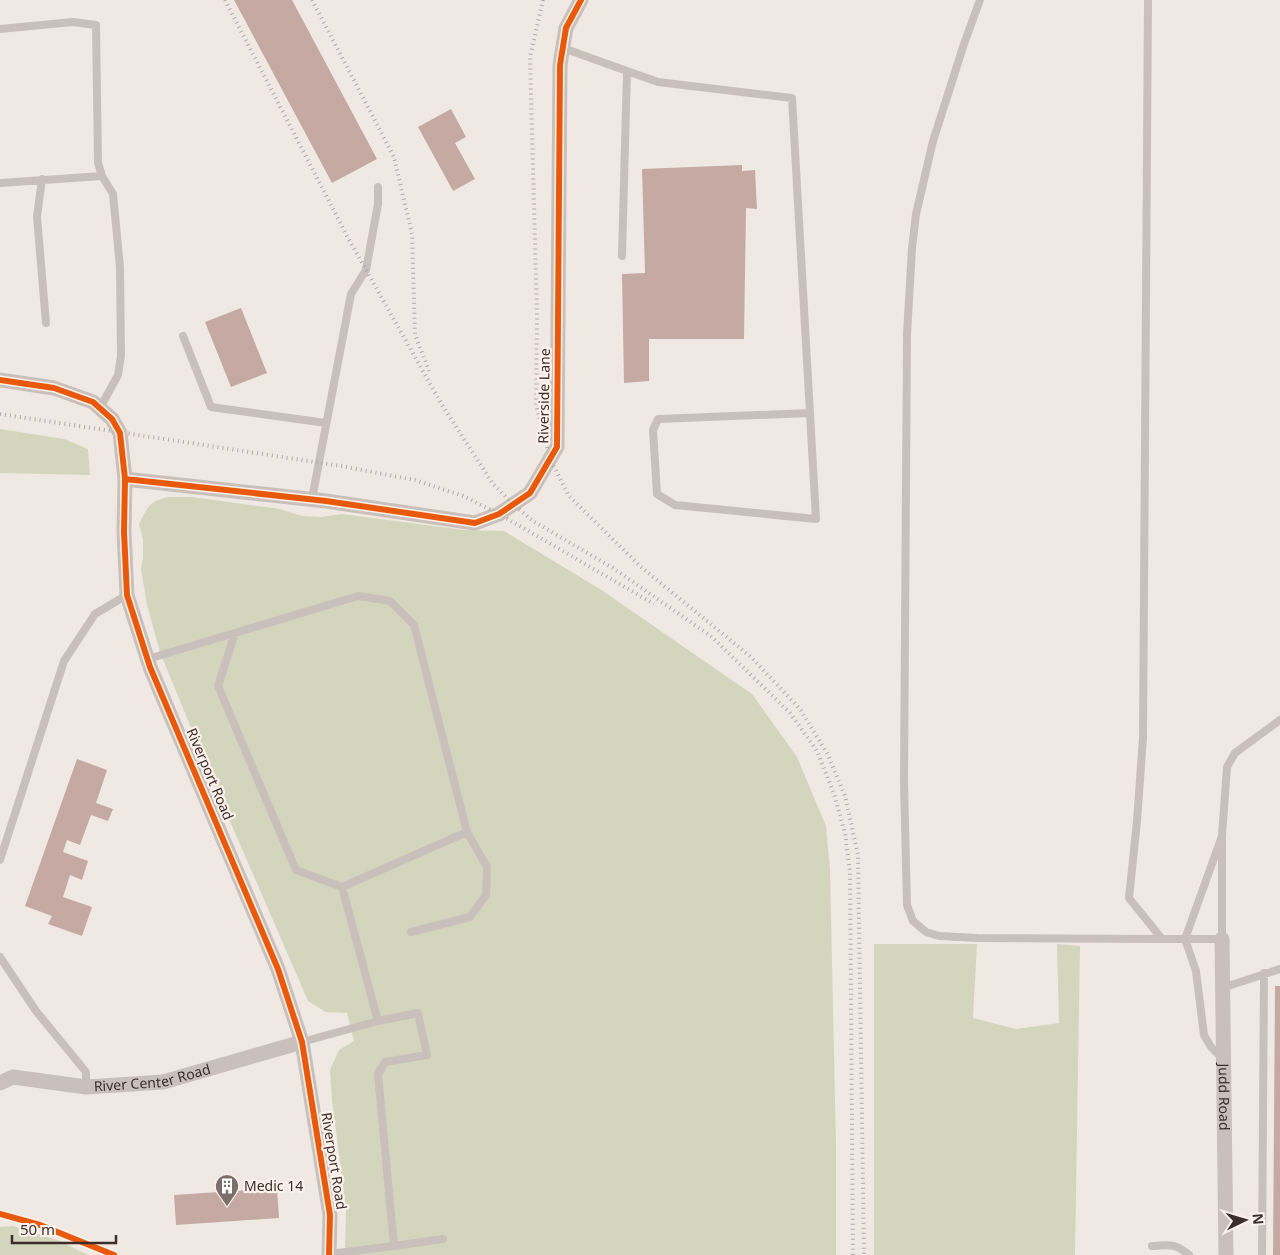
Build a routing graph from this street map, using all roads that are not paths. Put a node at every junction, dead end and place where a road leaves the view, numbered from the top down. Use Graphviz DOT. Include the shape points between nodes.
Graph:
graph roads {
  1 [pos="581,0"];
  2 [pos="980,0"];
  3 [pos="1148,0"];
  4 [pos="0,29"];
  5 [pos="563,48"];
  6 [pos="627,71"];
  7 [pos="102,176"];
  8 [pos="42,179"];
  9 [pos="0,183"];
  10 [pos="378,187"];
  11 [pos="622,256"];
  12 [pos="46,323"];
  13 [pos="183,336"];
  14 [pos="0,380"];
  15 [pos="100,408"];
  16 [pos="810,413"];
  17 [pos="326,423"];
  18 [pos="125,479"];
  19 [pos="312,499"];
  20 [pos="127,595"];
  21 [pos="235,633"];
  22 [pos="148,659"];
  23 [pos="1280,720"];
  24 [pos="467,832"];
  25 [pos="1222,836"];
  26 [pos="0,860"];
  27 [pos="342,887"];
  28 [pos="411,932"];
  29 [pos="1162,939"];
  30 [pos="1222,939"];
  31 [pos="1185,940"];
  32 [pos="0,957"];
  33 [pos="1280,969"];
  34 [pos="1264,973"];
  35 [pos="1222,988"];
  36 [pos="378,1022"];
  37 [pos="302,1042"];
  38 [pos="1224,1059"];
  39 [pos="0,1083"];
  40 [pos="86,1087"];
  41 [pos="443,1239"];
  42 [pos="394,1246"];
  43 [pos="1152,1246"];
  44 [pos="329,1255"];
  45 [pos="1189,1255"];
  46 [pos="1226,1255"];
  47 [pos="1262,1255"];
  1 -- 5 [label="street, Riverside Lane" via="566,28"];
  2 -- 29 [label="lane" via="934,142 916,214 912,248 907,334 904,772 907,905 913,922 926,932 939,936"];
  3 -- 29 [label="lane" via="1142,738 1129,898"];
  4 -- 7 [label="lane" via="73,22 96,25 98,163"];
  5 -- 6 [label="lane"];
  5 -- 19 [label="street, Riverside Lane" via="560,65 557,448 530,493 499,514 475,523"];
  6 -- 11 [label="lane"];
  6 -- 16 [label="lane" via="658,82 792,98"];
  7 -- 8 [label="lane"];
  7 -- 15 [label="lane" via="113,194 114,203 120,267 122,356 118,375"];
  8 -- 9 [label="lane"];
  8 -- 12 [label="lane" via="37,217"];
  10 -- 17 [label="lane" via="366,270 351,294"];
  13 -- 17 [label="lane" via="211,407"];
  14 -- 15 [label="street, Riverport Road" via="54,388 93,402"];
  15 -- 18 [label="street, Riverport Road" via="120,433"];
  16 -- 16 [label="lane" via="816,519 675,505 657,494 653,430 658,419"];
  17 -- 19 [label="lane"];
  18 -- 19 [label="street, Riverside Lane"];
  18 -- 20 [label="street, Riverport Road"];
  20 -- 22 [label="street, Riverport Road"];
  20 -- 26 [label="lane" via="95,614 64,661"];
  21 -- 22 [label="lane"];
  21 -- 24 [label="lane" via="358,596 390,601 414,625"];
  21 -- 27 [label="lane" via="218,686 296,870"];
  22 -- 37 [label="street, Riverport Road" via="278,969"];
  23 -- 25 [label="lane" via="1235,753 1227,767"];
  24 -- 27 [label="lane"];
  24 -- 28 [label="lane" via="487,867 486,895 470,917"];
  25 -- 30 [label="lane"];
  25 -- 31 [label="lane"];
  27 -- 36 [label="lane"];
  29 -- 31 [label="lane"];
  30 -- 31 [label="lane"];
  30 -- 35 [label="street, Judd Road"];
  31 -- 38 [label="lane" via="1196,971 1204,1035"];
  32 -- 40 [label="lane" via="36,1011 86,1072"];
  33 -- 34 [label="lane"];
  34 -- 35 [label="lane"];
  34 -- 47 [label="lane"];
  35 -- 38 [label="street, Judd Road"];
  36 -- 37 [label="lane"];
  36 -- 42 [label="lane" via="418,1013 427,1055 385,1062 378,1074"];
  37 -- 40 [label="street, River Center Road" via="163,1082"];
  37 -- 44 [label="street, Riverport Road" via="330,1215"];
  38 -- 46 [label="street, Judd Road"];
  39 -- 40 [label="street, River Center Road" via="13,1077"];
  41 -- 42 [label="lane"];
  42 -- 44 [label="lane"];
  43 -- 45 [label="lane" via="1172,1244"];
}
